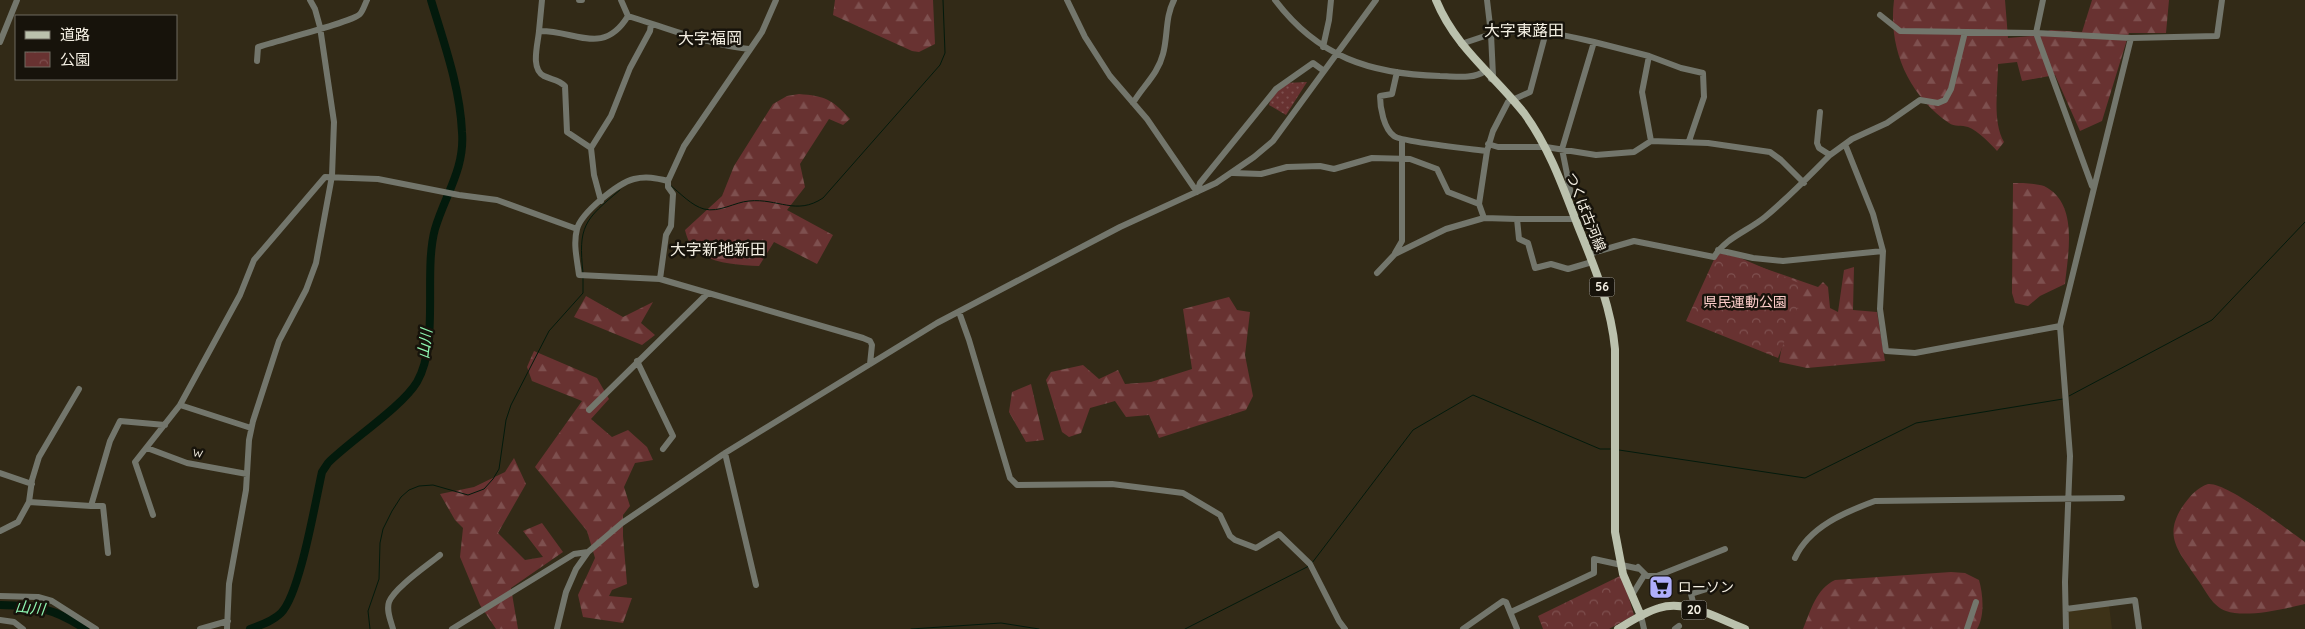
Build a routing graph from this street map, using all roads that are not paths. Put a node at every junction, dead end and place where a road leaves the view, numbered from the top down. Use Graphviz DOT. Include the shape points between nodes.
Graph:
graph roads {
  1 [pos="17,0"];
  2 [pos="310,0"];
  3 [pos="367,0"];
  4 [pos="542,0"];
  5 [pos="621,0"];
  6 [pos="776,0"];
  7 [pos="1067,0"];
  8 [pos="1174,0"];
  9 [pos="1275,0"];
  10 [pos="1331,0"];
  11 [pos="1376,0"];
  12 [pos="1436,0"];
  13 [pos="1487,0"];
  14 [pos="2043,0"];
  15 [pos="2222,0"];
  16 [pos="1880,15"];
  17 [pos="628,16"];
  18 [pos="651,24"];
  19 [pos="320,27"];
  20 [pos="539,31"];
  21 [pos="1546,32"];
  22 [pos="1965,32"];
  23 [pos="2036,32"];
  24 [pos="1491,34"];
  25 [pos="2130,38"];
  26 [pos="0,42"];
  27 [pos="1594,42"];
  28 [pos="1461,44"];
  29 [pos="1323,47"];
  30 [pos="749,49"];
  31 [pos="1335,54"];
  32 [pos="1649,56"];
  33 [pos="257,62"];
  34 [pos="1324,71"];
  35 [pos="1397,72"];
  36 [pos="1485,72"];
  37 [pos="1491,79"];
  38 [pos="1512,99"];
  39 [pos="1133,103"];
  40 [pos="1820,112"];
  41 [pos="1402,141"];
  42 [pos="1650,141"];
  43 [pos="1689,141"];
  44 [pos="1845,144"];
  45 [pos="1546,147"];
  46 [pos="591,148"];
  47 [pos="1488,148"];
  48 [pos="1562,149"];
  49 [pos="1830,155"];
  50 [pos="1402,158"];
  51 [pos="1233,173"];
  52 [pos="332,176"];
  53 [pos="668,181"];
  54 [pos="1804,183"];
  55 [pos="2092,186"];
  56 [pos="1197,192"];
  57 [pos="1568,200"];
  58 [pos="601,201"];
  59 [pos="1478,204"];
  60 [pos="1484,218"];
  61 [pos="1517,219"];
  62 [pos="1576,219"];
  63 [pos="577,229"];
  64 [pos="1718,250"];
  65 [pos="1883,251"];
  66 [pos="1395,254"];
  67 [pos="1591,258"];
  68 [pos="1378,274"];
  69 [pos="660,279"];
  70 [pos="708,293"];
  71 [pos="959,312"];
  72 [pos="2060,326"];
  73 [pos="637,361"];
  74 [pos="870,364"];
  75 [pos="79,389"];
  76 [pos="180,405"];
  77 [pos="589,410"];
  78 [pos="164,425"];
  79 [pos="251,428"];
  80 [pos="147,448"];
  81 [pos="663,449"];
  82 [pos="725,454"];
  83 [pos="0,473"];
  84 [pos="246,474"];
  85 [pos="32,484"];
  86 [pos="2069,498"];
  87 [pos="2122,498"];
  88 [pos="30,502"];
  89 [pos="90,506"];
  90 [pos="153,516"];
  91 [pos="0,531"];
  92 [pos="1725,549"];
  93 [pos="588,552"];
  94 [pos="108,553"];
  95 [pos="440,555"];
  96 [pos="1795,558"];
  97 [pos="1621,564"];
  98 [pos="1641,570"];
  99 [pos="756,585"];
  100 [pos="1710,588"];
  101 [pos="1632,595"];
  102 [pos="0,596"];
  103 [pos="1976,602"];
  104 [pos="2066,609"];
  105 [pos="1695,610"];
  106 [pos="1511,612"];
  107 [pos="1641,616"];
  108 [pos="0,620"];
  109 [pos="228,621"];
  110 [pos="23,629"];
  111 [pos="96,629"];
  112 [pos="200,629"];
  113 [pos="227,629"];
  114 [pos="393,629"];
  115 [pos="452,629"];
  116 [pos="557,629"];
  117 [pos="1345,629"];
  118 [pos="1463,629"];
  119 [pos="1517,629"];
  120 [pos="1618,629"];
  121 [pos="1644,629"];
  122 [pos="1745,629"];
  123 [pos="1967,629"];
  124 [pos="2066,629"];
  125 [pos="2139,629"];
  1 -- 26 [label="street"];
  2 -- 19 [label="street" via="316,9"];
  3 -- 19 [label="street" via="355,18"];
  4 -- 20 [label="street"];
  5 -- 17 [label="street"];
  6 -- 30 [label="street" via="762,32"];
  7 -- 39 [label="street" via="1085,37 1110,76"];
  8 -- 39 [label="street" via="1157,71"];
  9 -- 29 [label="street" via="1297,26"];
  10 -- 29 [label="street"];
  11 -- 31 [label="street"];
  12 -- 28 [label="main road, つくば古河線 / 56"];
  13 -- 24 [label="street"];
  14 -- 23 [label="street"];
  15 -- 25 [label="street" via="2217,36"];
  16 -- 22 [label="street" via="1900,31"];
  17 -- 18 [label="street"];
  17 -- 20 [label="street" via="620,29 596,39"];
  18 -- 30 [label="street"];
  18 -- 46 [label="street" via="611,116"];
  19 -- 33 [label="street" via="258,47"];
  19 -- 52 [label="street" via="334,122"];
  20 -- 46 [label="street" via="537,70 565,86 567,132"];
  21 -- 24 [label="street" via="1521,30"];
  21 -- 27 [label="street"];
  21 -- 38 [label="street" via="1530,92"];
  22 -- 23 [label="street"];
  22 -- 44 [label="street" via="1947,98 1938,103 1920,100 1887,123"];
  23 -- 25 [label="street"];
  23 -- 55 [label="street"];
  24 -- 28 [label="street"];
  24 -- 37 [label="street"];
  25 -- 55 [label="street"];
  27 -- 32 [label="street"];
  27 -- 48 [label="street"];
  28 -- 36 [label="main road, つくば古河線 / 56"];
  29 -- 31 [label="street"];
  30 -- 53 [label="street" via="684,146"];
  31 -- 34 [label="street"];
  31 -- 35 [label="street" via="1365,66"];
  32 -- 42 [label="street" via="1642,92"];
  32 -- 43 [label="street" via="1703,73 1704,97"];
  34 -- 51 [label="street" via="1273,141"];
  34 -- 56 [label="street" via="1313,63 1276,89 1200,183"];
  35 -- 36 [label="street" via="1461,76 1478,76"];
  35 -- 41 [label="street" via="1392,94 1380,96 1380,102 1392,135"];
  36 -- 37 [label="main road, つくば古河線 / 56"];
  37 -- 38 [label="main road, つくば古河線 / 56"];
  38 -- 45 [label="main road, つくば古河線 / 56"];
  38 -- 47 [label="street"];
  39 -- 56 [label="street"];
  40 -- 49 [label="street" via="1817,143"];
  41 -- 47 [label="street"];
  41 -- 50 [label="street"];
  42 -- 43 [label="street"];
  42 -- 48 [label="street" via="1634,152 1620,154 1596,155"];
  43 -- 54 [label="street" via="1770,152"];
  44 -- 49 [label="street"];
  44 -- 65 [label="street" via="1873,214"];
  45 -- 47 [label="street"];
  45 -- 48 [label="street"];
  45 -- 57 [label="main road, つくば古河線 / 56"];
  46 -- 58 [label="street"];
  47 -- 59 [label="street"];
  48 -- 57 [label="street" via="1570,194"];
  49 -- 54 [label="street"];
  50 -- 51 [label="street" via="1372,158 1334,169 1287,167 1261,174"];
  50 -- 59 [label="street" via="1437,169 1448,192"];
  50 -- 66 [label="street" via="1402,241"];
  51 -- 56 [label="street"];
  52 -- 63 [label="street" via="393,181 459,196 497,200"];
  52 -- 76 [label="street" via="324,177 254,260 240,295"];
  52 -- 79 [label="street" via="316,263 279,342"];
  53 -- 58 [label="street" via="653,177 633,180 619,186"];
  53 -- 69 [label="street" via="673,194 671,226 666,235"];
  54 -- 64 [label="street"];
  55 -- 72 [label="street"];
  56 -- 71 [label="street" via="1112,231"];
  57 -- 62 [label="main road, つくば古河線 / 56"];
  58 -- 63 [label="street"];
  59 -- 60 [label="street"];
  60 -- 61 [label="street"];
  60 -- 66 [label="street" via="1446,229"];
  61 -- 62 [label="street"];
  61 -- 67 [label="street" via="1519,239 1528,243 1535,268 1551,264 1568,269"];
  62 -- 67 [label="main road, つくば古河線 / 56"];
  63 -- 69 [label="street" via="575,244 579,275"];
  64 -- 65 [label="street" via="1783,261"];
  64 -- 67 [label="street" via="1714,257 1634,241"];
  65 -- 72 [label="street" via="1880,303 1886,351 1915,353"];
  66 -- 68 [label="street"];
  67 -- 97 [label="main road, つくば古河線 / 56" via="1608,306 1615,349 1615,511"];
  69 -- 70 [label="street"];
  70 -- 73 [label="street"];
  70 -- 74 [label="street" via="870,341"];
  71 -- 74 [label="street"];
  71 -- 117 [label="street" via="1010,478 1014,482 1112,484 1184,493 1220,515 1230,536 1240,544 1256,548 1279,534 1310,564"];
  72 -- 86 [label="street" via="2070,436"];
  73 -- 77 [label="street"];
  73 -- 81 [label="street" via="673,436"];
  74 -- 82 [label="street"];
  75 -- 85 [label="street" via="39,457"];
  76 -- 78 [label="street"];
  76 -- 79 [label="street"];
  78 -- 80 [label="street"];
  78 -- 89 [label="street" via="120,421 110,441"];
  79 -- 84 [label="street"];
  80 -- 84 [label="street, w" via="187,463"];
  80 -- 90 [label="street" via="135,462"];
  82 -- 93 [label="street" via="622,523"];
  82 -- 99 [label="street"];
  83 -- 85 [label="street"];
  84 -- 109 [label="street" via="229,584"];
  85 -- 88 [label="street"];
  86 -- 87 [label="street"];
  86 -- 96 [label="street" via="1876,501 1858,507 1814,532 1802,544"];
  86 -- 104 [label="street"];
  88 -- 89 [label="street"];
  88 -- 91 [label="street" via="18,522"];
  89 -- 94 [label="street" via="102,506"];
  92 -- 98 [label="street" via="1657,576"];
  93 -- 115 [label="street" via="574,554"];
  93 -- 116 [label="street" via="566,592"];
  95 -- 114 [label="street" via="395,592 388,602"];
  97 -- 98 [label="street"];
  97 -- 101 [label="main road, つくば古河線 / 56"];
  97 -- 106 [label="street" via="1594,559 1592,574"];
  98 -- 101 [label="street"];
  100 -- 105 [label="street" via="1691,594"];
  101 -- 107 [label="main road, つくば古河線 / 56"];
  102 -- 111 [label="street" via="52,600"];
  103 -- 123 [label="street"];
  104 -- 124 [label="street"];
  104 -- 125 [label="street" via="2135,600"];
  105 -- 107 [label="main road, 20" via="1666,606"];
  105 -- 122 [label="main road, 20"];
  106 -- 118 [label="street" via="1506,602 1498,603"];
  106 -- 119 [label="street"];
  107 -- 120 [label="main road, 20"];
  107 -- 121 [label="street"];
  108 -- 110 [label="street" via="14,622"];
  109 -- 112 [label="street"];
  109 -- 113 [label="street"];
}
